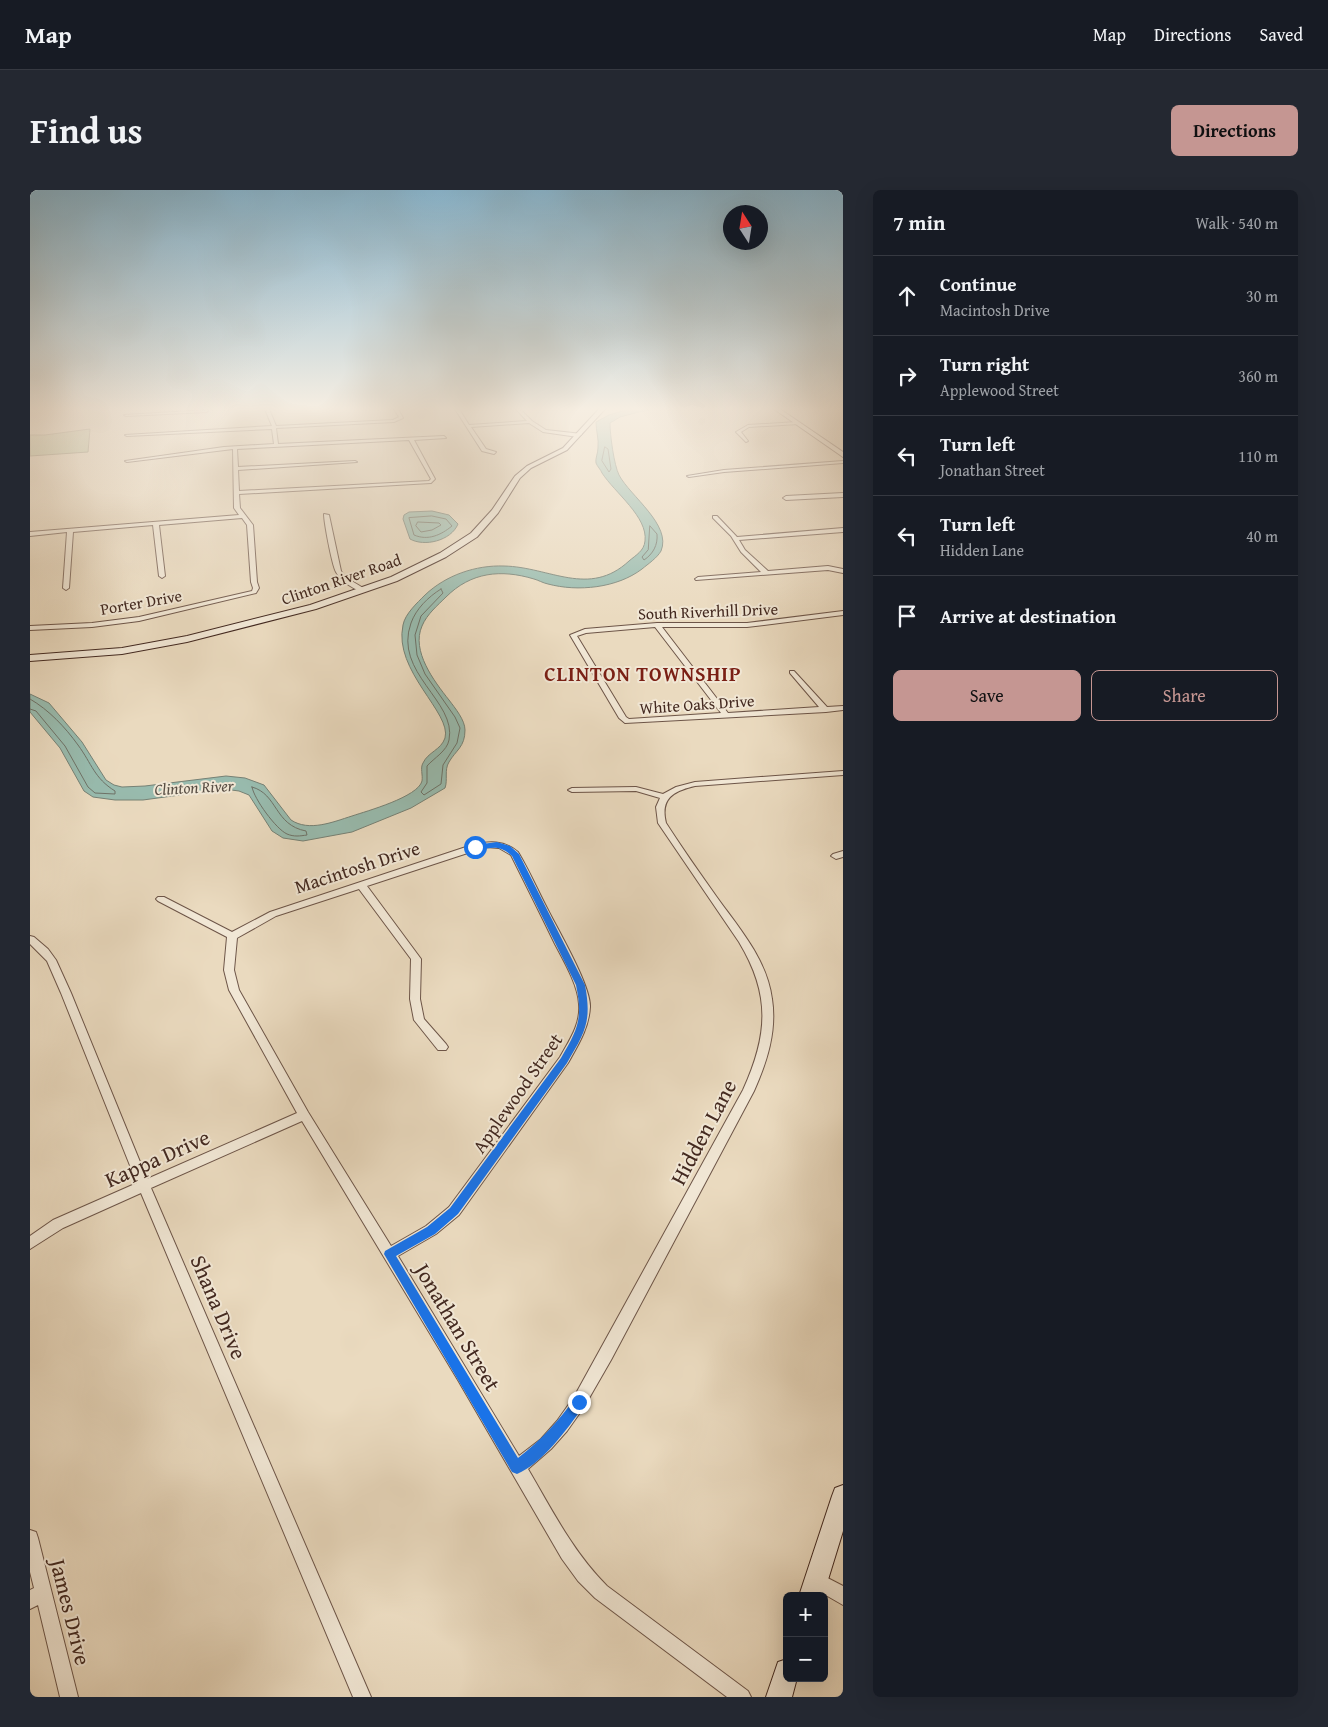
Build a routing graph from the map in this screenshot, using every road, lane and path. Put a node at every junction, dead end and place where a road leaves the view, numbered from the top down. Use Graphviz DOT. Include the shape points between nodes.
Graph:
graph roads {
  1 [pos="236,479"];
  2 [pos="433,479"];
  3 [pos="515,479"];
  4 [pos="237,493"];
  5 [pos="843,495"];
  6 [pos="786,498"];
  7 [pos="326,515"];
  8 [pos="242,516"];
  9 [pos="715,517"];
  10 [pos="156,524"];
  11 [pos="843,530"];
  12 [pos="70,531"];
  13 [pos="30,534"];
  14 [pos="735,539"];
  15 [pos="843,571"];
  16 [pos="767,574"];
  17 [pos="162,576"];
  18 [pos="698,579"];
  19 [pos="66,588"];
  20 [pos="362,590"];
  21 [pos="843,613"];
  22 [pos="657,625"];
  23 [pos="30,628"];
  24 [pos="574,633"];
  25 [pos="30,658"];
  26 [pos="792,672"];
  27 [pos="843,708"];
  28 [pos="826,710"];
  29 [pos="727,716"];
  30 [pos="843,773"];
  31 [pos="572,790"];
  32 [pos="665,797"];
  33 [pos="497,844"];
  34 [pos="360,884"];
  35 [pos="161,899"];
  36 [pos="232,936"];
  37 [pos="30,939"];
  38 [pos="442,1047"];
  39 [pos="304,1115"];
  40 [pos="144,1186"];
  41 [pos="30,1243"];
  42 [pos="389,1254"];
  43 [pos="517,1468"];
  44 [pos="843,1496"];
  45 [pos="30,1538"];
  46 [pos="814,1588"];
  47 [pos="37,1596"];
  48 [pos="843,1596"];
  49 [pos="784,1682"];
  50 [pos="69,1697"];
  51 [pos="362,1697"];
  52 [pos="742,1697"];
  53 [pos="779,1697"];
  1 -- 4 [label="street"];
  2 -- 4 [label="street" via="431,482"];
  3 -- 20 [label="street, Clinton River Road" via="492,515 468,540 407,573"];
  4 -- 8 [label="street" via="237,508"];
  5 -- 6 [label="street"];
  7 -- 20 [label="street" via="338,571 345,580"];
  8 -- 10 [label="street"];
  8 -- 23 [label="street, Porter Drive" via="250,525 254,592 139,619"];
  9 -- 14 [label="street"];
  10 -- 12 [label="street"];
  10 -- 17 [label="street"];
  11 -- 14 [label="street"];
  12 -- 13 [label="street"];
  12 -- 19 [label="street"];
  14 -- 16 [label="street"];
  15 -- 16 [label="street" via="828,568"];
  16 -- 18 [label="street"];
  20 -- 25 [label="street, Clinton River Road" via="187,640 122,651"];
  21 -- 22 [label="street, South Riverhill Drive" via="747,625"];
  22 -- 24 [label="street, South Riverhill Drive"];
  22 -- 29 [label="street"];
  24 -- 29 [label="street, White Oaks Drive" via="574,640 626,720"];
  26 -- 28 [label="street"];
  27 -- 28 [label="street, White Oaks Drive"];
  28 -- 29 [label="street, White Oaks Drive"];
  30 -- 32 [label="street" via="695,784"];
  31 -- 32 [label="street" via="636,789"];
  32 -- 43 [label="street, Hidden Lane" via="658,808 662,823 739,936 762,979 768,1009 763,1058 744,1100 579,1402 546,1444"];
  33 -- 34 [label="street, Macintosh Drive" via="475,847"];
  33 -- 42 [label="street, Applewood Street" via="515,854 571,965 583,994 584,1020 564,1060 454,1211 431,1230"];
  34 -- 36 [label="street, Macintosh Drive" via="273,914"];
  34 -- 38 [label="street" via="416,959 415,999 419,1020"];
  35 -- 36 [label="street"];
  36 -- 39 [label="street, Jonathan Street" via="228,965 230,980"];
  37 -- 40 [label="street, Shana Drive" via="51,960"];
  39 -- 40 [label="street, Kappa Drive"];
  39 -- 42 [label="street, Jonathan Street"];
  40 -- 41 [label="street, Kappa Drive" via="58,1224"];
  40 -- 51 [label="street, Shana Drive"];
  42 -- 43 [label="street, Jonathan Street"];
  43 -- 52 [label="street, Jonathan Street" via="568,1553 600,1592"];
  44 -- 46 [label="street"];
  45 -- 47 [label="street, James Drive"];
  46 -- 48 [label="street"];
  47 -- 50 [label="street, James Drive"];
  49 -- 53 [label="street"];
}
